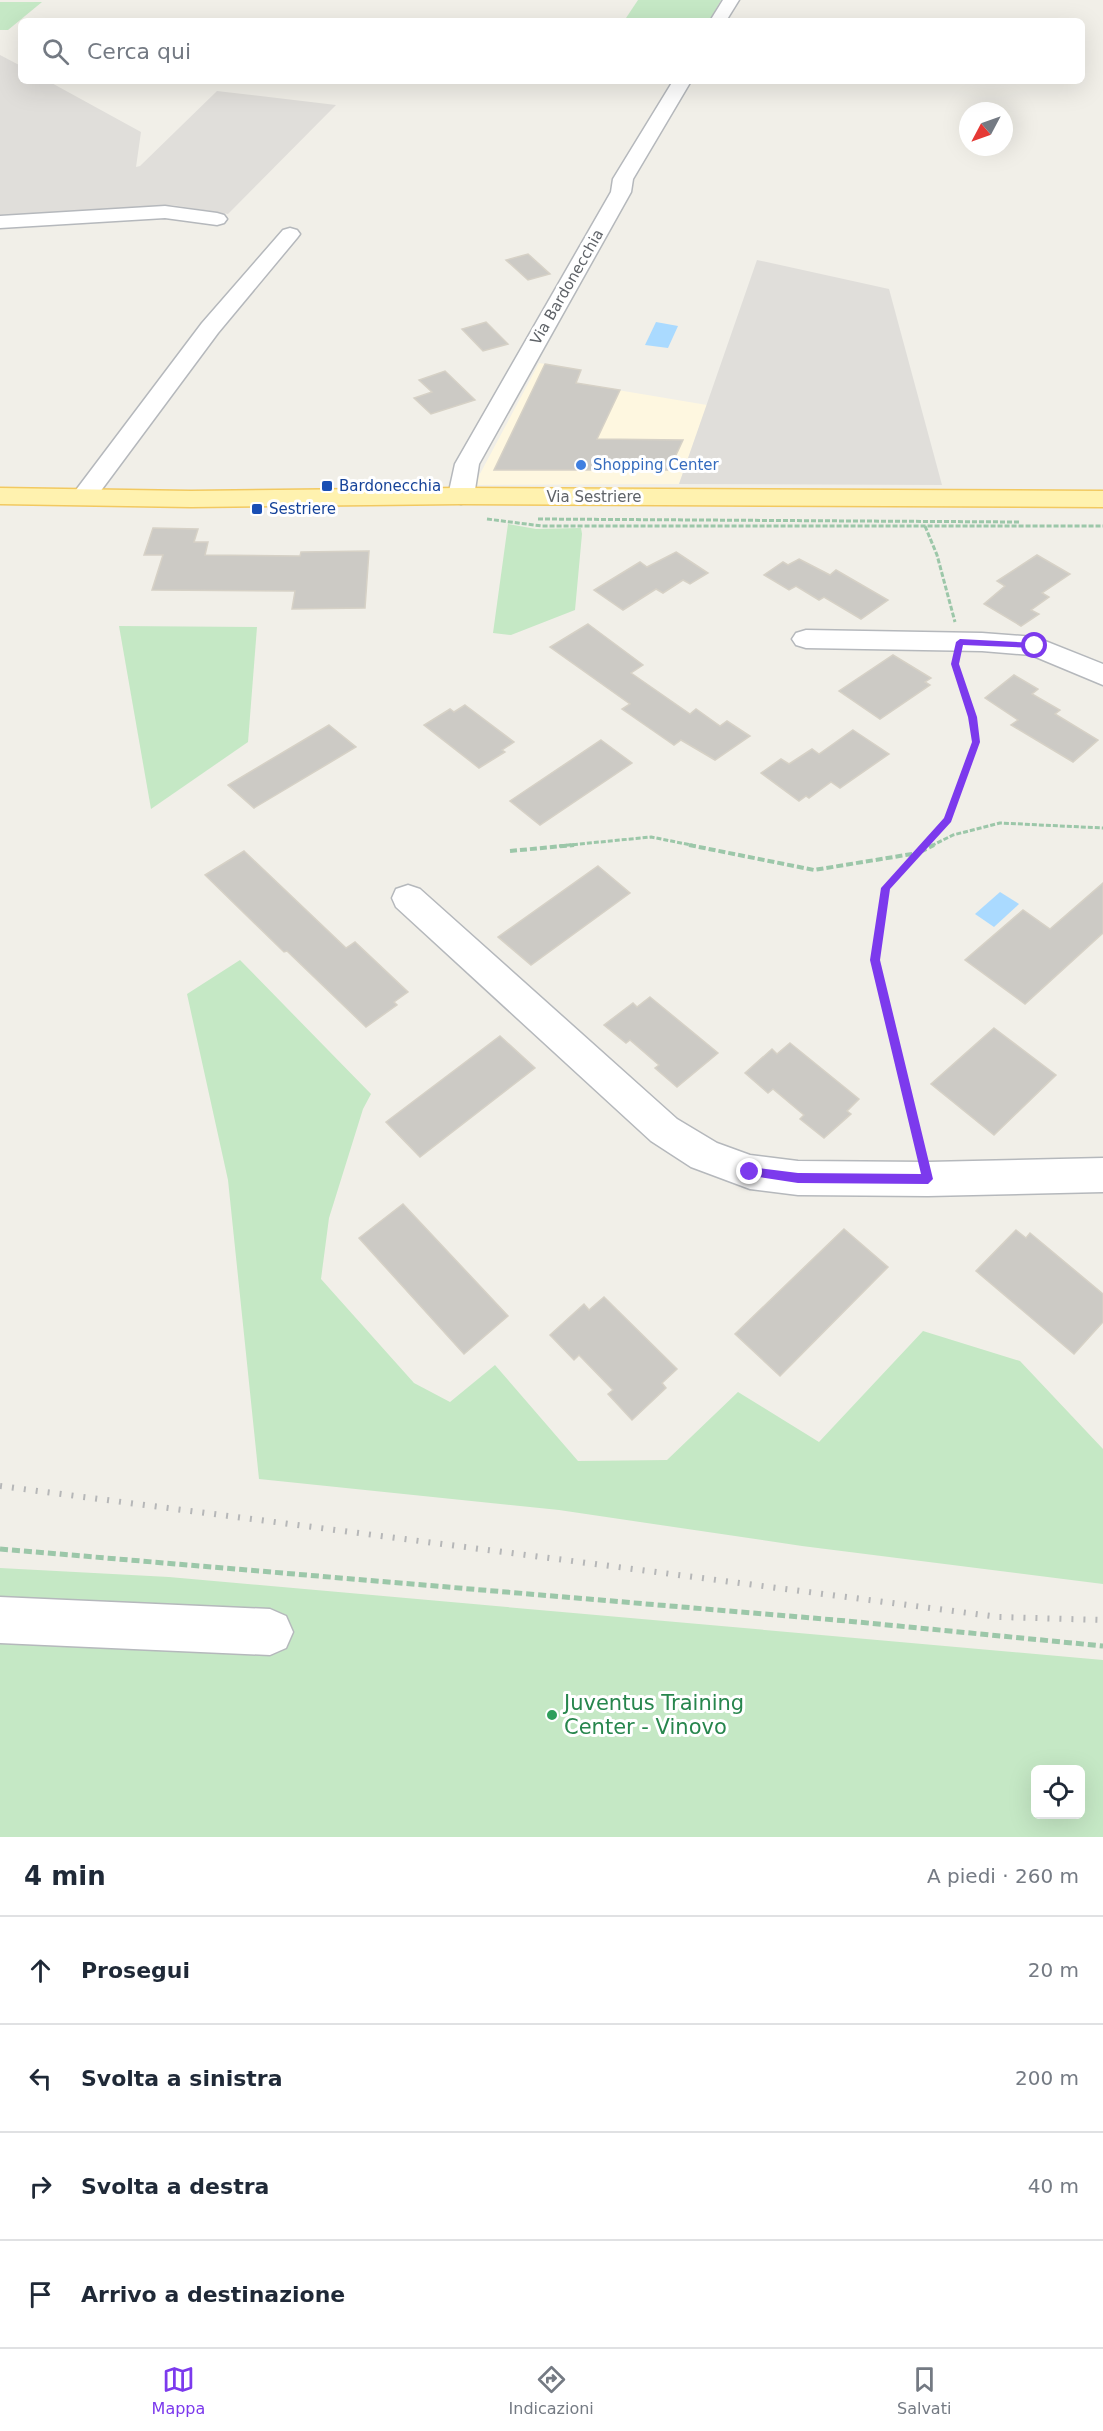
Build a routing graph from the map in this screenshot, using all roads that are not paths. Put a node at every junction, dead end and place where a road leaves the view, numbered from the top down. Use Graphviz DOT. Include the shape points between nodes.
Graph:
graph roads {
  1 [pos="730,0"];
  2 [pos="720,18"];
  3 [pos="680,84"];
  4 [pos="217,219"];
  5 [pos="0,222"];
  6 [pos="290,234"];
  7 [pos="85,495"];
  8 [pos="0,496"];
  9 [pos="461,496"];
  10 [pos="1103,499"];
  11 [pos="806,639"];
  12 [pos="1103,675"];
  13 [pos="408,898"];
  14 [pos="1103,1175"];
  15 [pos="0,1620"];
  16 [pos="270,1632"];
  1 -- 2 [label="street"];
  3 -- 9 [label="street, Via Bardonecchia" via="623,179 621,192 467,464"];
  4 -- 5 [label="street" via="165,212"];
  6 -- 7 [label="street" via="210,328"];
  7 -- 8 [label="main road, Via Sestriere"];
  7 -- 9 [label="main road, Via Sestriere" via="191,499"];
  9 -- 10 [label="main road, Via Sestriere"];
  11 -- 12 [label="street" via="1035,646"];
  13 -- 14 [label="street" via="664,1130 704,1155 750,1172 798,1178"];
  15 -- 16 [label="street"];
}
